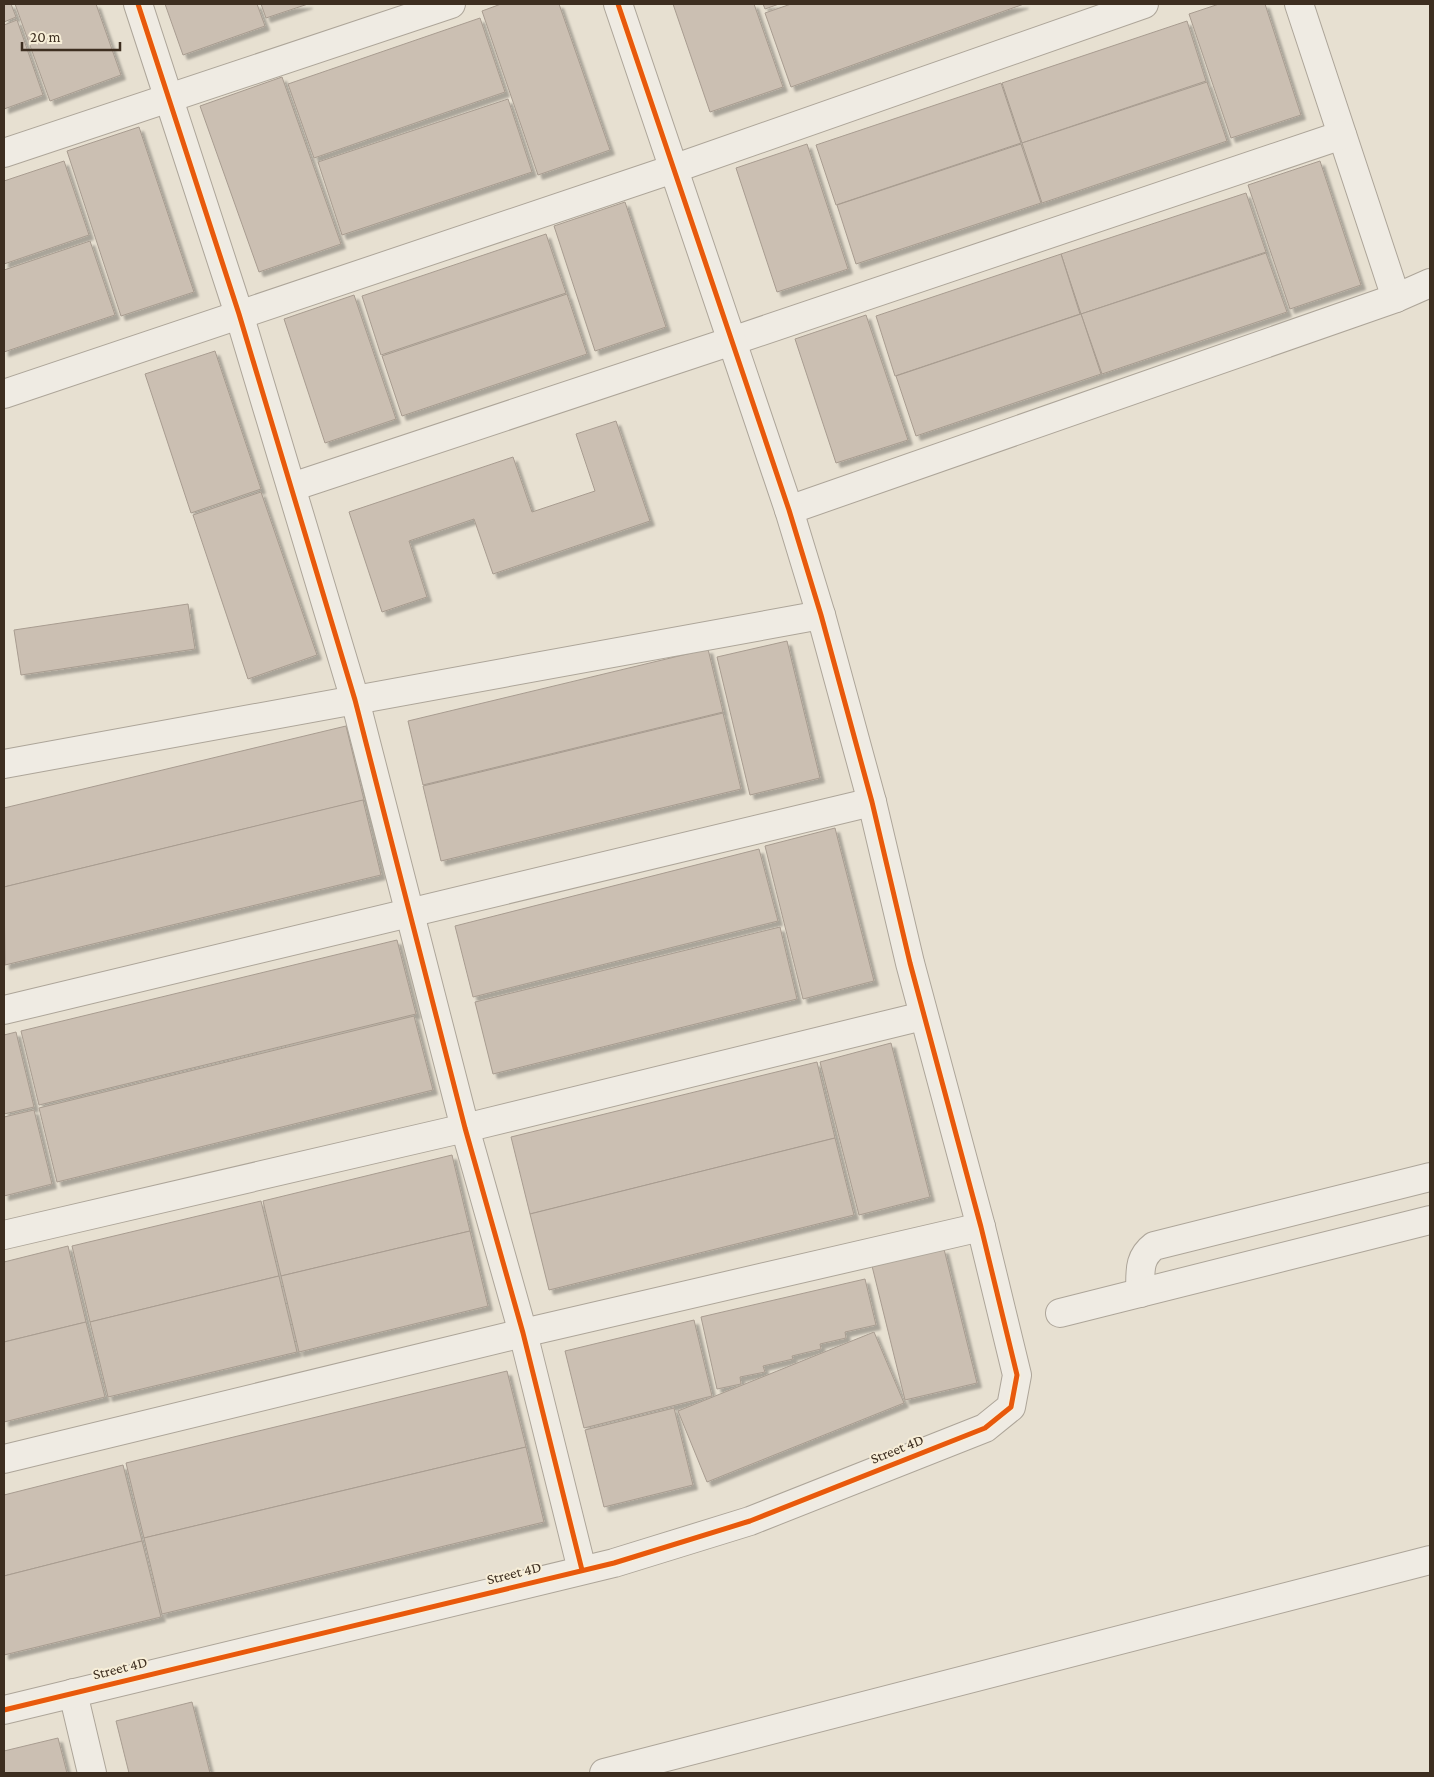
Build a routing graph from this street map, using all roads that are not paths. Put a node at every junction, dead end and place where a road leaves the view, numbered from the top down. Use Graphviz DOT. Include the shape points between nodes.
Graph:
graph roads {
  1 [pos="138,4"];
  2 [pos="451,4"];
  3 [pos="618,4"];
  4 [pos="1144,4"];
  5 [pos="1299,4"];
  6 [pos="169,98"];
  7 [pos="1342,135"];
  8 [pos="4,153"];
  9 [pos="674,169"];
  10 [pos="1430,283"];
  11 [pos="1396,298"];
  12 [pos="239,314"];
  13 [pos="732,342"];
  14 [pos="4,394"];
  15 [pos="292,488"];
  16 [pos="789,510"];
  17 [pos="821,614"];
  18 [pos="355,700"];
  19 [pos="4,764"];
  20 [pos="872,802"];
  21 [pos="409,914"];
  22 [pos="4,1010"];
  23 [pos="923,1016"];
  24 [pos="465,1128"];
  25 [pos="1430,1177"];
  26 [pos="1430,1220"];
  27 [pos="980,1227"];
  28 [pos="4,1234"];
  29 [pos="1140,1293"];
  30 [pos="1060,1313"];
  31 [pos="523,1333"];
  32 [pos="4,1459"];
  33 [pos="1430,1560"];
  34 [pos="582,1570"];
  35 [pos="73,1693"];
  36 [pos="4,1710"];
  37 [pos="92,1773"];
  38 [pos="604,1773"];
  1 -- 6 [label="street"];
  2 -- 6 [label="street"];
  3 -- 9 [label="street"];
  4 -- 9 [label="street"];
  5 -- 7 [label="street"];
  6 -- 8 [label="street"];
  6 -- 12 [label="street"];
  7 -- 11 [label="street"];
  7 -- 13 [label="street"];
  9 -- 12 [label="street"];
  9 -- 13 [label="street"];
  10 -- 11 [label="street"];
  11 -- 16 [label="street"];
  12 -- 14 [label="street"];
  12 -- 15 [label="street"];
  13 -- 15 [label="street"];
  13 -- 16 [label="street"];
  15 -- 18 [label="street"];
  16 -- 17 [label="street"];
  17 -- 18 [label="street"];
  17 -- 20 [label="street"];
  18 -- 19 [label="street"];
  18 -- 21 [label="street"];
  20 -- 21 [label="street"];
  20 -- 23 [label="street"];
  21 -- 22 [label="street"];
  21 -- 24 [label="street"];
  23 -- 24 [label="street"];
  23 -- 27 [label="street"];
  24 -- 28 [label="street"];
  24 -- 31 [label="street"];
  25 -- 29 [label="street" via="1154,1246 1142,1260"];
  26 -- 29 [label="street"];
  27 -- 31 [label="street"];
  27 -- 34 [label="street, Street 4D" via="1017,1375 1011,1407 985,1428 750,1521"];
  29 -- 30 [label="street"];
  31 -- 32 [label="street"];
  31 -- 34 [label="street"];
  33 -- 38 [label="street"];
  34 -- 35 [label="street, Street 4D"];
  35 -- 36 [label="street, Street 4D"];
  35 -- 37 [label="street"];
}
